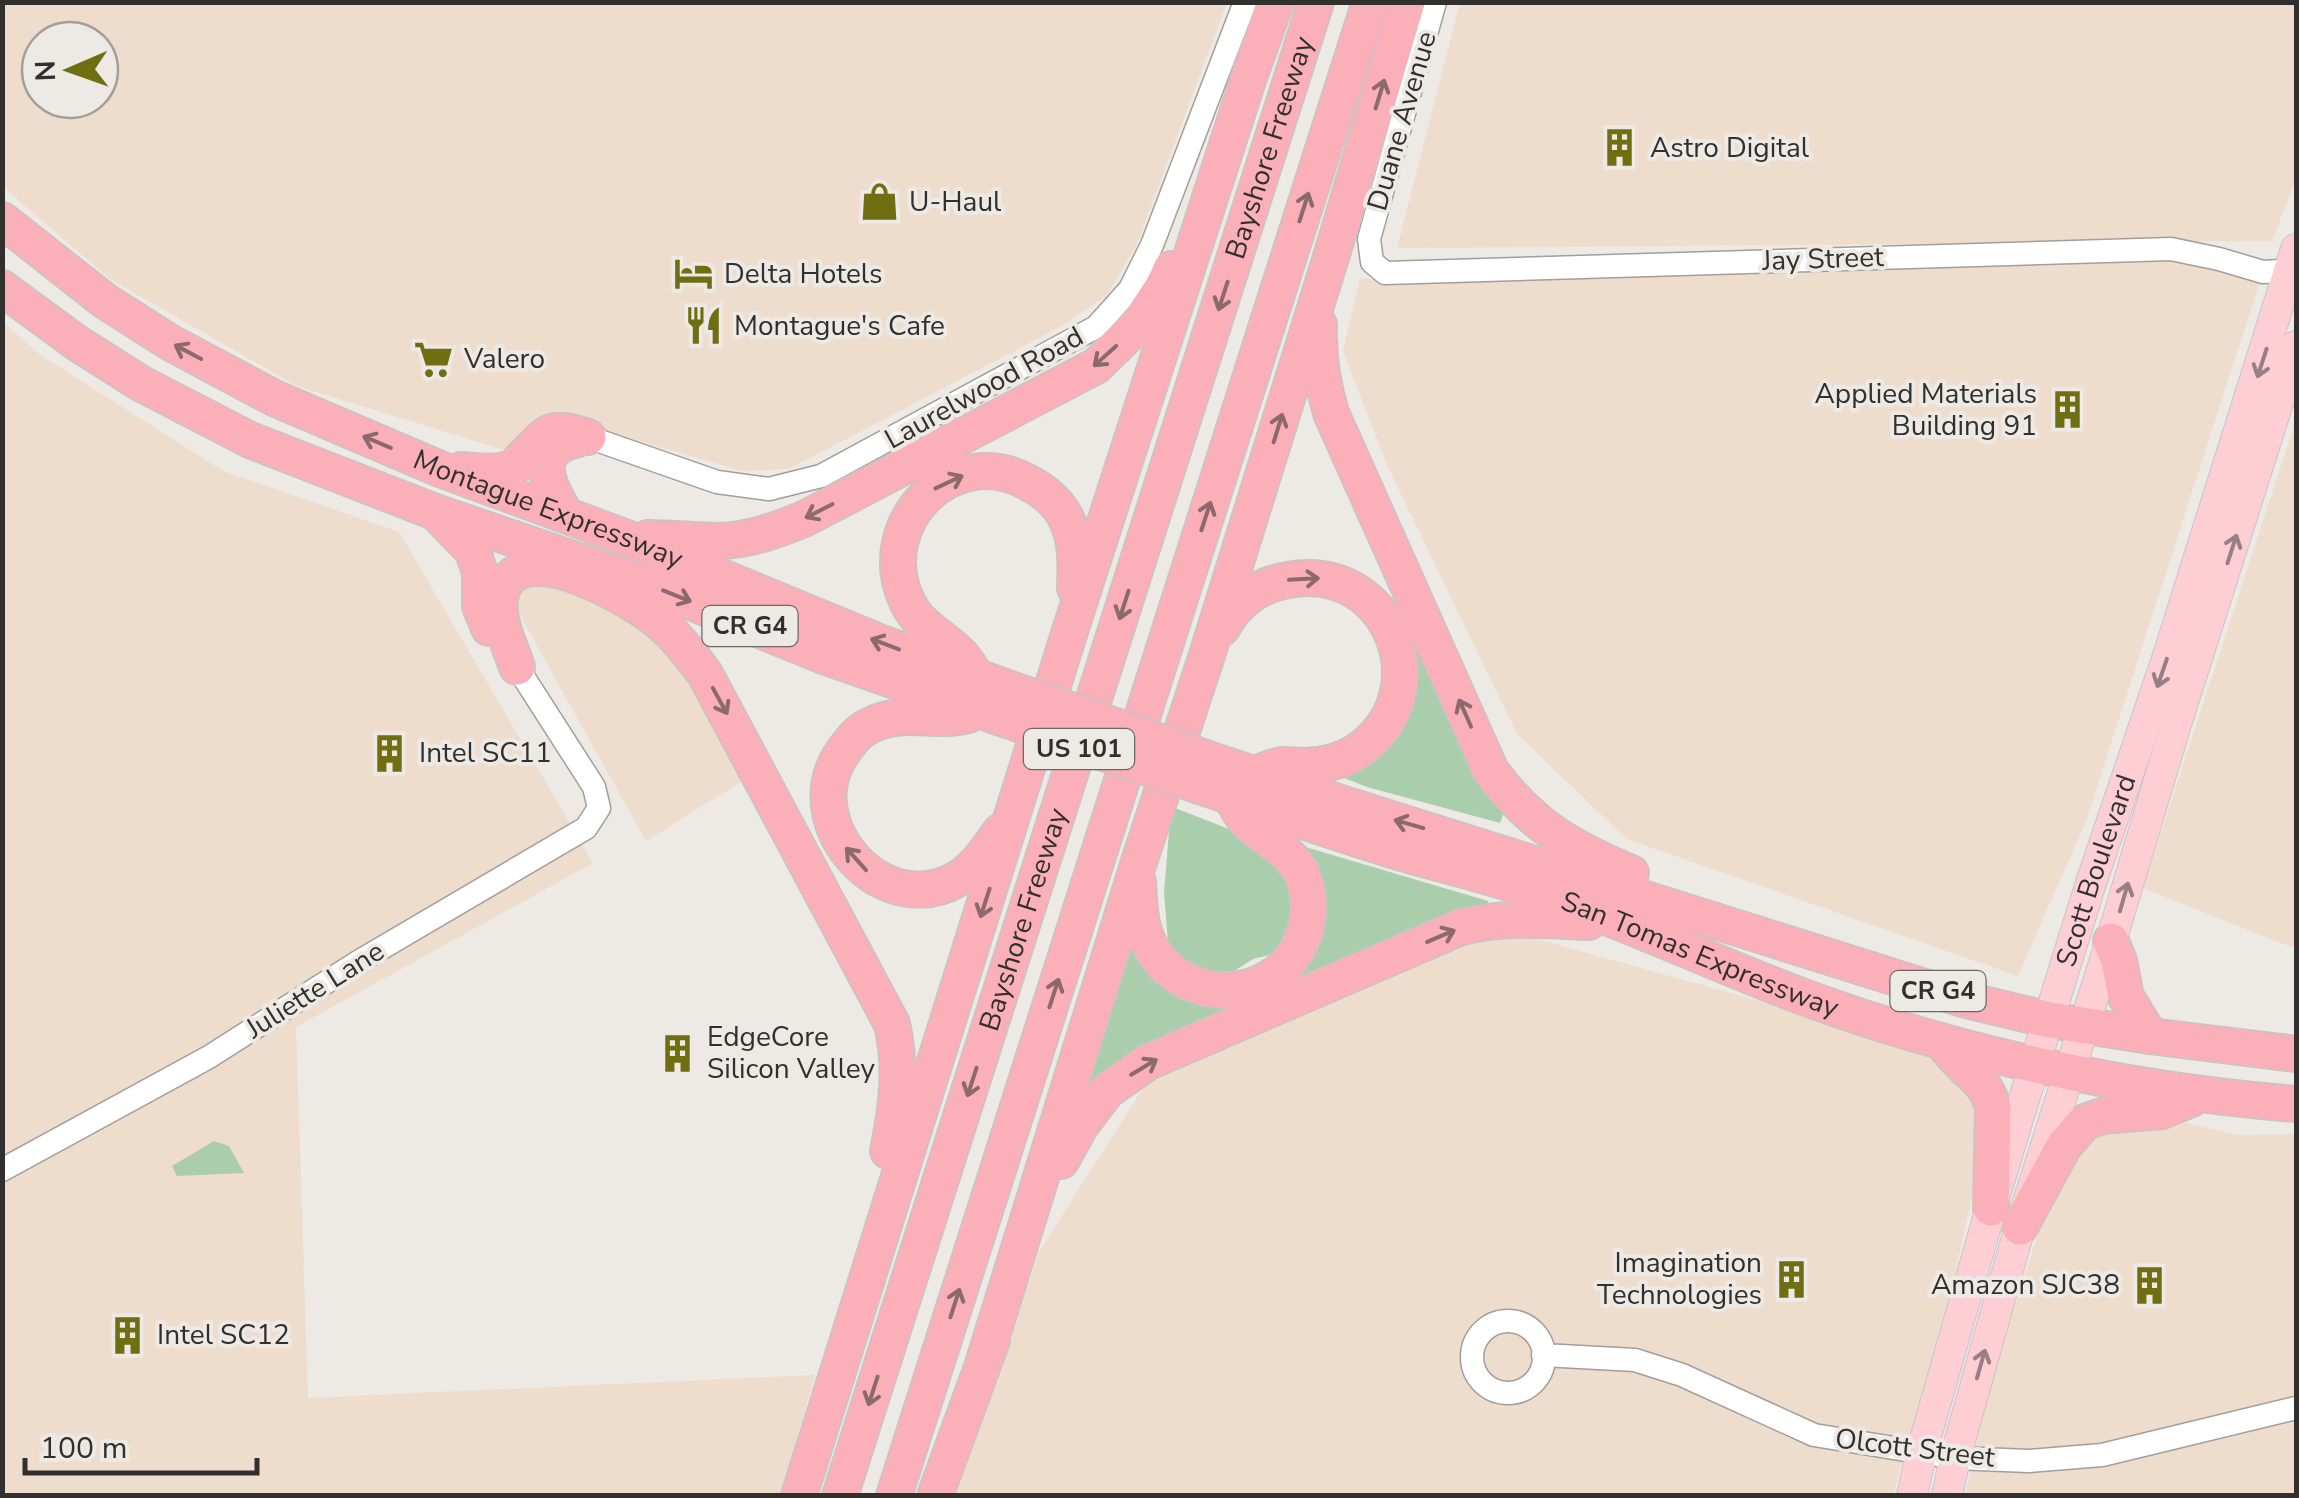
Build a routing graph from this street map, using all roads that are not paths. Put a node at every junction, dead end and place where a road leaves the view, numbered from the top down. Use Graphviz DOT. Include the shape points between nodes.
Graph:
graph roads {
  1 [pos="1245,2"];
  2 [pos="1276,2"];
  3 [pos="1316,2"];
  4 [pos="1370,2"];
  5 [pos="1407,2"];
  6 [pos="1435,2"];
  7 [pos="1248,77"];
  8 [pos="2,220"];
  9 [pos="1369,240"];
  10 [pos="1332,254"];
  11 [pos="2294,263"];
  12 [pos="2,288"];
  13 [pos="2296,346"];
  14 [pos="588,437"];
  15 [pos="440,469"];
  16 [pos="435,512"];
  17 [pos="566,515"];
  18 [pos="627,538"];
  19 [pos="519,540"];
  20 [pos="552,568"];
  21 [pos="1069,634"];
  22 [pos="1207,655"];
  23 [pos="516,667"];
  24 [pos="995,700"];
  25 [pos="1122,744"];
  26 [pos="1223,779"];
  27 [pos="1014,810"];
  28 [pos="1138,865"];
  29 [pos="1702,916"];
  30 [pos="1625,924"];
  31 [pos="2111,940"];
  32 [pos="2067,1022"];
  33 [pos="2150,1036"];
  34 [pos="1940,1040"];
  35 [pos="2296,1054"];
  36 [pos="2035,1064"];
  37 [pos="2070,1070"];
  38 [pos="2199,1095"];
  39 [pos="2296,1104"];
  40 [pos="2,1170"];
  41 [pos="2005,1218"];
  42 [pos="1544,1354"];
  43 [pos="984,1362"];
  44 [pos="2296,1408"];
  45 [pos="1921,1454"];
  46 [pos="1955,1458"];
  47 [pos="802,1484"];
  48 [pos="840,1496"];
  49 [pos="894,1496"];
  50 [pos="934,1496"];
  51 [pos="1912,1496"];
  52 [pos="1947,1496"];
  1 -- 14 [label="street, Laurelwood Road" via="1152,245 1130,290 1096,326 821,476 770,489 717,482"];
  2 -- 7 [label="highway"];
  3 -- 48 [label="highway, Bayshore Freeway / US 101, one-way"];
  49 -- 4 [label="highway, Bayshore Freeway / US 101, one-way"];
  10 -- 5 [label="highway, one-way"];
  6 -- 9 [label="street, Duane Avenue"];
  7 -- 18 [label="highway, one-way" via="1230,108 1166,282 1138,325 1096,366 777,530 721,541"];
  7 -- 21 [label="highway"];
  15 -- 8 [label="highway, Montague Expressway / CR G4, one-way" via="274,398 171,343"];
  9 -- 11 [label="street, Jay Street" via="1372,262 1386,272 2156,249 2263,272"];
  22 -- 10 [label="highway, one-way"];
  29 -- 10 [label="highway, one-way" via="1686,895 1597,859 1537,822 1491,770 1322,383 1320,312"];
  11 -- 32 [label="main road, Scott Boulevard, one-way" via="2090,886"];
  12 -- 16 [label="highway, Montague Expressway / CR G4" via="76,343 250,440"];
  31 -- 13 [label="main road, Scott Boulevard, one-way"];
  14 -- 15 [label="highway" via="555,430 505,470"];
  14 -- 17 [label="highway" via="560,445 547,464 547,481"];
  15 -- 17 [label="highway, Montague Expressway / CR G4"];
  16 -- 19 [label="highway, Montague Expressway / CR G4"];
  16 -- 23 [label="highway" via="472,551 480,606"];
  17 -- 18 [label="highway, Montague Expressway / CR G4"];
  24 -- 18 [label="highway, Montague Expressway / CR G4, one-way" via="884,644"];
  19 -- 20 [label="highway"];
  19 -- 24 [label="highway, Montague Expressway / CR G4, one-way" via="822,655"];
  20 -- 23 [label="highway" via="515,573 500,598"];
  20 -- 47 [label="highway, one-way" via="644,612 698,664 892,1024 898,1066 893,1124"];
  24 -- 21 [label="highway, one-way" via="961,654 920,623 903,594 898,559 904,528 922,499 946,480 983,472 1005,473 1053,500 1065,515 1076,562"];
  21 -- 27 [label="highway"];
  22 -- 26 [label="highway, one-way" via="1243,600 1267,585 1301,578 1325,578 1363,596 1379,610 1399,654 1398,696 1385,723 1354,754"];
  22 -- 28 [label="highway"];
  23 -- 40 [label="street, Juliette Lane" via="594,787 599,808 586,828 209,1057"];
  24 -- 25 [label="highway, Montague Expressway / CR G4, bridge"];
  27 -- 24 [label="highway, one-way" via="970,870 928,888 893,885 863,870 833,824 829,805 836,762 858,733 886,719 956,718"];
  25 -- 26 [label="highway, San Tomas Expressway / CR G4, bridge"];
  26 -- 28 [label="highway" via="1245,821 1286,852 1302,875 1308,917 1295,954 1275,974 1238,990 1182,980 1164,966 1144,930"];
  29 -- 26 [label="highway, San Tomas Expressway / CR G4, one-way"];
  26 -- 30 [label="highway, San Tomas Expressway / CR G4" via="1330,831"];
  27 -- 47 [label="highway, one-way"];
  28 -- 43 [label="highway"];
  29 -- 32 [label="highway, San Tomas Expressway / CR G4" via="1966,1000"];
  30 -- 34 [label="highway, San Tomas Expressway / CR G4" via="1802,996"];
  43 -- 30 [label="highway, one-way" via="1058,1166 1107,1091 1148,1062 1461,927 1524,919"];
  31 -- 32 [label="main road, Scott Boulevard"];
  31 -- 33 [label="highway" via="2126,997"];
  32 -- 33 [label="highway, San Tomas Expressway / CR G4"];
  32 -- 36 [label="main road, Scott Boulevard"];
  32 -- 37 [label="main road, Scott Boulevard"];
  33 -- 35 [label="highway, San Tomas Expressway / CR G4"];
  34 -- 36 [label="highway, San Tomas Expressway / CR G4"];
  34 -- 41 [label="highway" via="1991,1098"];
  36 -- 37 [label="highway, San Tomas Expressway / CR G4"];
  36 -- 41 [label="main road, Scott Boulevard"];
  37 -- 38 [label="highway, San Tomas Expressway / CR G4"];
  37 -- 41 [label="main road, Scott Boulevard"];
  38 -- 39 [label="highway, San Tomas Expressway / CR G4"];
  38 -- 41 [label="highway" via="2162,1111 2085,1122"];
  41 -- 45 [label="main road, Scott Boulevard"];
  46 -- 41 [label="main road, Scott Boulevard, one-way"];
  42 -- 45 [label="street, Olcott Street" via="1635,1360 1682,1374 1814,1435"];
  43 -- 50 [label="highway"];
  44 -- 46 [label="street, Olcott Street" via="2102,1455"];
  45 -- 46 [label="street, Olcott Street"];
  45 -- 51 [label="main road, Scott Boulevard"];
  46 -- 52 [label="main road, Scott Boulevard"];
}
